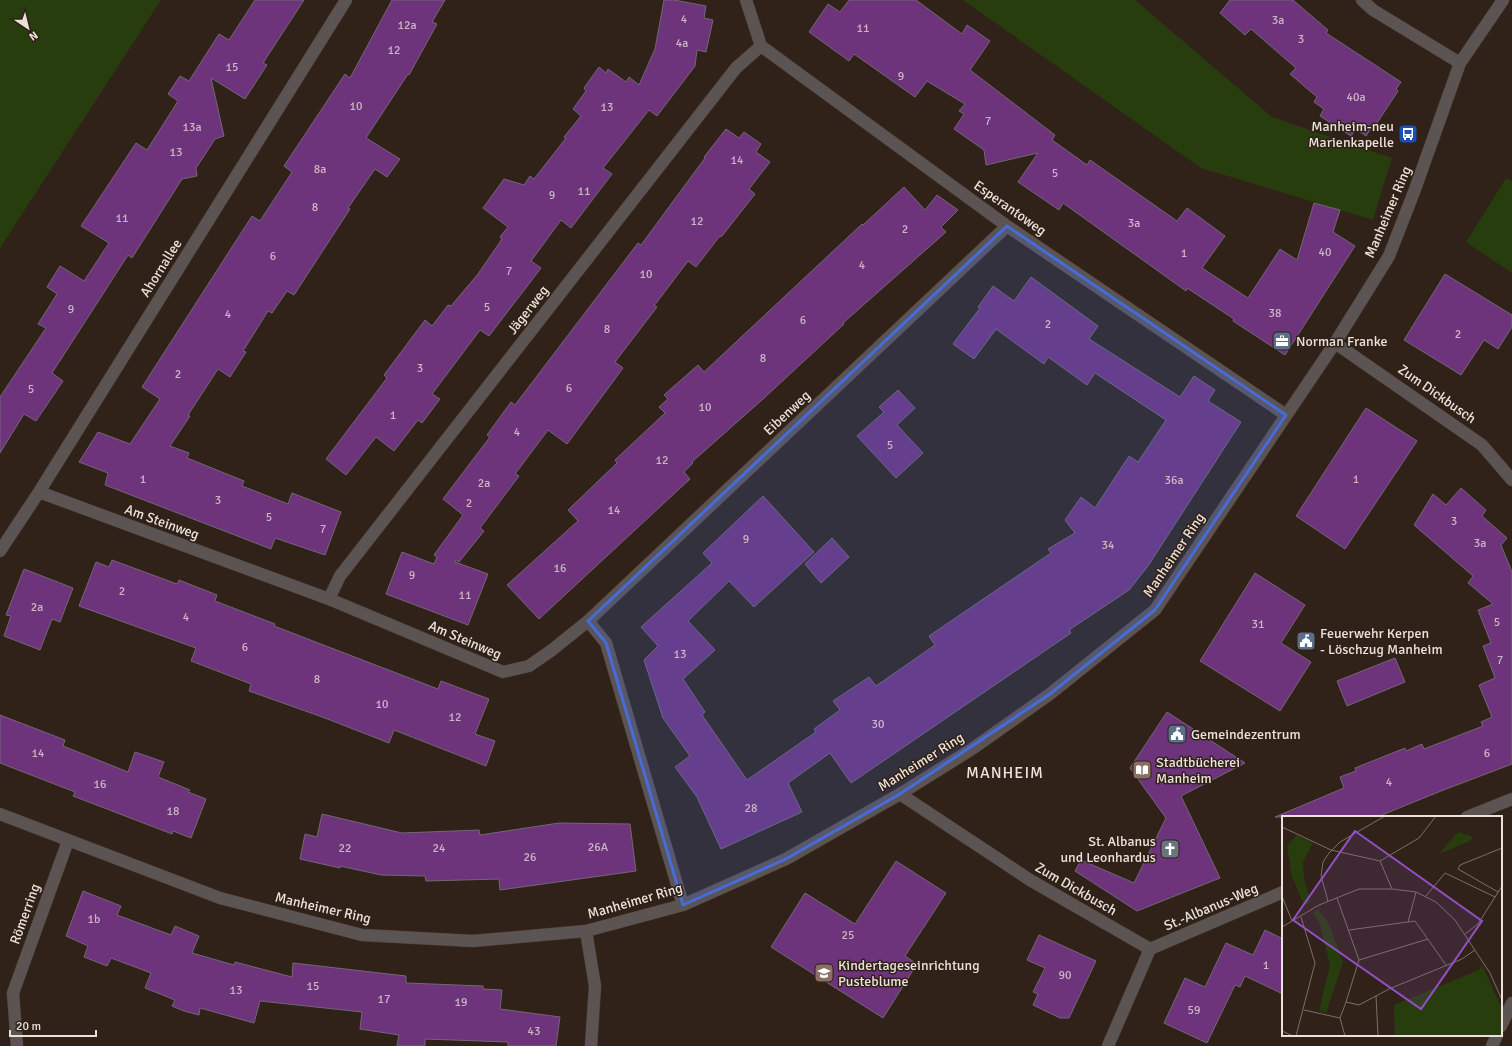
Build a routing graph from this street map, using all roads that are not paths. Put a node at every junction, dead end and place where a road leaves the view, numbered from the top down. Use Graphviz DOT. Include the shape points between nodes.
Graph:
graph roads {
  1 [pos="346,0"];
  2 [pos="746,0"];
  3 [pos="1362,0"];
  4 [pos="1503,0"];
  5 [pos="761,46"];
  6 [pos="1460,63"];
  7 [pos="1007,226"];
  8 [pos="1335,343"];
  9 [pos="1286,414"];
  10 [pos="1512,480"];
  11 [pos="39,492"];
  12 [pos="0,551"];
  13 [pos="329,599"];
  14 [pos="588,621"];
  15 [pos="900,794"];
  16 [pos="1512,799"];
  17 [pos="0,814"];
  18 [pos="1470,816"];
  19 [pos="68,841"];
  20 [pos="1282,892"];
  21 [pos="683,905"];
  22 [pos="586,931"];
  23 [pos="1150,949"];
  24 [pos="1512,1003"];
  25 [pos="1502,1024"];
  26 [pos="1497,1036"];
  27 [pos="17,1046"];
  28 [pos="591,1046"];
  29 [pos="1108,1046"];
  30 [pos="1492,1046"];
  1 -- 11 [label="street, Ahornallee"];
  2 -- 5 [label="street"];
  3 -- 6 [label="street" via="1373,10"];
  4 -- 6 [label="street, Manheimer Ring"];
  5 -- 7 [label="street, Esperantoweg"];
  5 -- 13 [label="street, Jägerweg" via="736,68 340,576"];
  6 -- 8 [label="street, Manheimer Ring" via="1389,256"];
  7 -- 9 [label="street, Esperantoweg"];
  7 -- 14 [label="street, Eibenweg"];
  8 -- 9 [label="street, Manheimer Ring"];
  8 -- 10 [label="street, Zum Dickbusch" via="1482,444"];
  9 -- 15 [label="street, Manheimer Ring" via="1156,610 1050,694"];
  11 -- 12 [label="street, Ahornallee"];
  11 -- 13 [label="street, Am Steinweg"];
  13 -- 14 [label="street, Am Steinweg" via="503,672 529,666"];
  14 -- 21 [label="street" via="606,643"];
  15 -- 21 [label="street, Manheimer Ring" via="786,859"];
  15 -- 23 [label="street, Zum Dickbusch" via="1030,880"];
  16 -- 18 [label="street"];
  17 -- 19 [label="street, Manheimer Ring"];
  19 -- 22 [label="street, Manheimer Ring" via="220,898 362,935 473,941"];
  19 -- 27 [label="street, Römerring" via="13,993"];
  20 -- 23 [label="street, St.-Albanus-Weg"];
  21 -- 22 [label="street, Manheimer Ring"];
  22 -- 28 [label="street" via="595,986"];
  23 -- 29 [label="street"];
  24 -- 25 [label="street"];
  26 -- 30 [label="street"];
}
